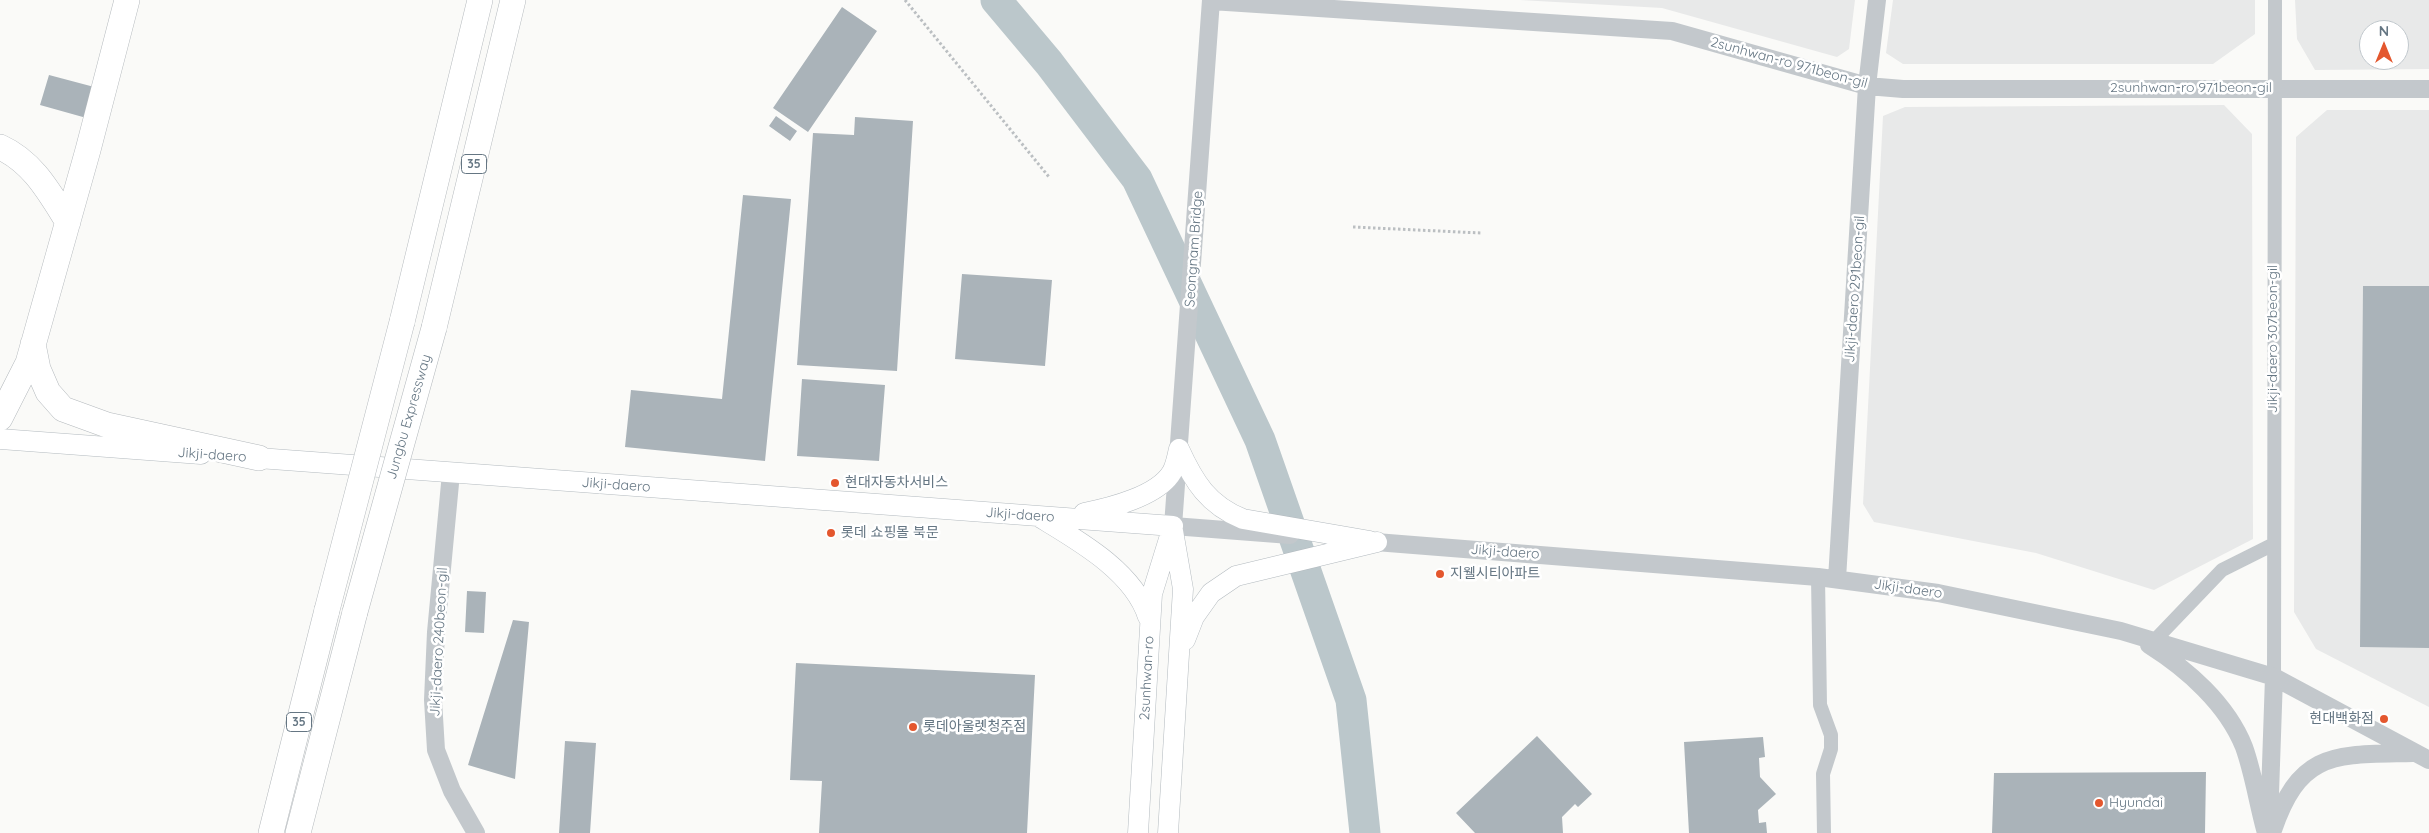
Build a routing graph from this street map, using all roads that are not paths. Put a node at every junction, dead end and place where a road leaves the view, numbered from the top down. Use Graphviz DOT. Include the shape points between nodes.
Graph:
graph roads {
  1 [pos="127,0"];
  2 [pos="480,0"];
  3 [pos="513,0"];
  4 [pos="1876,0"];
  5 [pos="2275,0"];
  6 [pos="1211,1"];
  7 [pos="1867,86"];
  8 [pos="2274,88"];
  9 [pos="2429,89"];
  10 [pos="0,147"];
  11 [pos="68,222"];
  12 [pos="33,344"];
  13 [pos="0,418"];
  14 [pos="0,439"];
  15 [pos="1179,447"];
  16 [pos="258,458"];
  17 [pos="451,473"];
  18 [pos="1037,516"];
  19 [pos="1238,525"];
  20 [pos="1173,526"];
  21 [pos="1364,540"];
  22 [pos="2272,544"];
  23 [pos="1818,577"];
  24 [pos="1837,579"];
  25 [pos="1150,624"];
  26 [pos="2122,631"];
  27 [pos="2154,641"];
  28 [pos="1180,656"];
  29 [pos="2274,677"];
  30 [pos="2422,756"];
  31 [pos="271,833"];
  32 [pos="298,833"];
  33 [pos="476,833"];
  34 [pos="1138,833"];
  35 [pos="1168,833"];
  36 [pos="1824,833"];
  37 [pos="2269,833"];
  1 -- 11 [label="highway"];
  2 -- 31 [label="highway, 35, bridge" via="402,322"];
  3 -- 32 [label="highway, Jungbu Expressway / 35, bridge" via="434,328"];
  4 -- 7 [label="street, Jikji-daero 291beon-gil"];
  5 -- 8 [label="street, Jikji-daero 307beon-gil"];
  6 -- 7 [label="street, 2sunhwan-ro 971beon-gil" via="1672,31"];
  6 -- 15 [label="street, Seongnam Bridge"];
  7 -- 8 [label="street, 2sunhwan-ro 971beon-gil" via="1903,89"];
  7 -- 24 [label="street, Jikji-daero 291beon-gil"];
  8 -- 9 [label="street, 2sunhwan-ro 971beon-gil"];
  8 -- 22 [label="street, Jikji-daero 307beon-gil"];
  10 -- 11 [label="highway" via="20,158 38,175"];
  11 -- 12 [label="highway"];
  12 -- 13 [label="highway" via="28,363"];
  12 -- 16 [label="highway" via="38,369 48,392 64,409 107,425"];
  14 -- 16 [label="main road, Jikji-daero"];
  15 -- 18 [label="main road" via="1176,462 1166,479 1136,498 1098,510"];
  15 -- 19 [label="main road" via="1189,471 1210,500"];
  15 -- 20 [label="street, 2sunhwan-ro"];
  16 -- 17 [label="main road, Jikji-daero"];
  17 -- 18 [label="main road, Jikji-daero"];
  17 -- 33 [label="street, Jikji-daero 240beon-gil" via="436,632 433,700 436,750 452,791"];
  18 -- 20 [label="main road, Jikji-daero"];
  18 -- 25 [label="main road" via="1076,539 1119,574 1138,593"];
  19 -- 20 [label="street, Jikji-daero"];
  19 -- 21 [label="main road"];
  20 -- 25 [label="main road, 2sunhwan-ro" via="1152,594"];
  20 -- 28 [label="main road, 2sunhwan-ro" via="1183,589"];
  21 -- 23 [label="street, Jikji-daero"];
  21 -- 28 [label="main road" via="1325,555 1236,576 1211,593 1194,617"];
  22 -- 27 [label="street" via="2222,570"];
  22 -- 29 [label="street, Jikji-daero 307beon-gil"];
  23 -- 24 [label="street, Jikji-daero"];
  23 -- 36 [label="street" via="1820,706 1831,735 1831,749 1823,774"];
  24 -- 26 [label="street, Jikji-daero" via="1938,593"];
  25 -- 34 [label="main road, 2sunhwan-ro"];
  26 -- 27 [label="street, Jikji-daero"];
  26 -- 37 [label="street" via="2158,651 2192,677 2220,707 2243,746"];
  27 -- 29 [label="street, Jikji-daero"];
  28 -- 35 [label="main road, 2sunhwan-ro"];
  29 -- 30 [label="street, Jikji-daero"];
  29 -- 37 [label="street"];
  30 -- 37 [label="street" via="2347,755 2320,763 2306,771 2296,783"];
}
